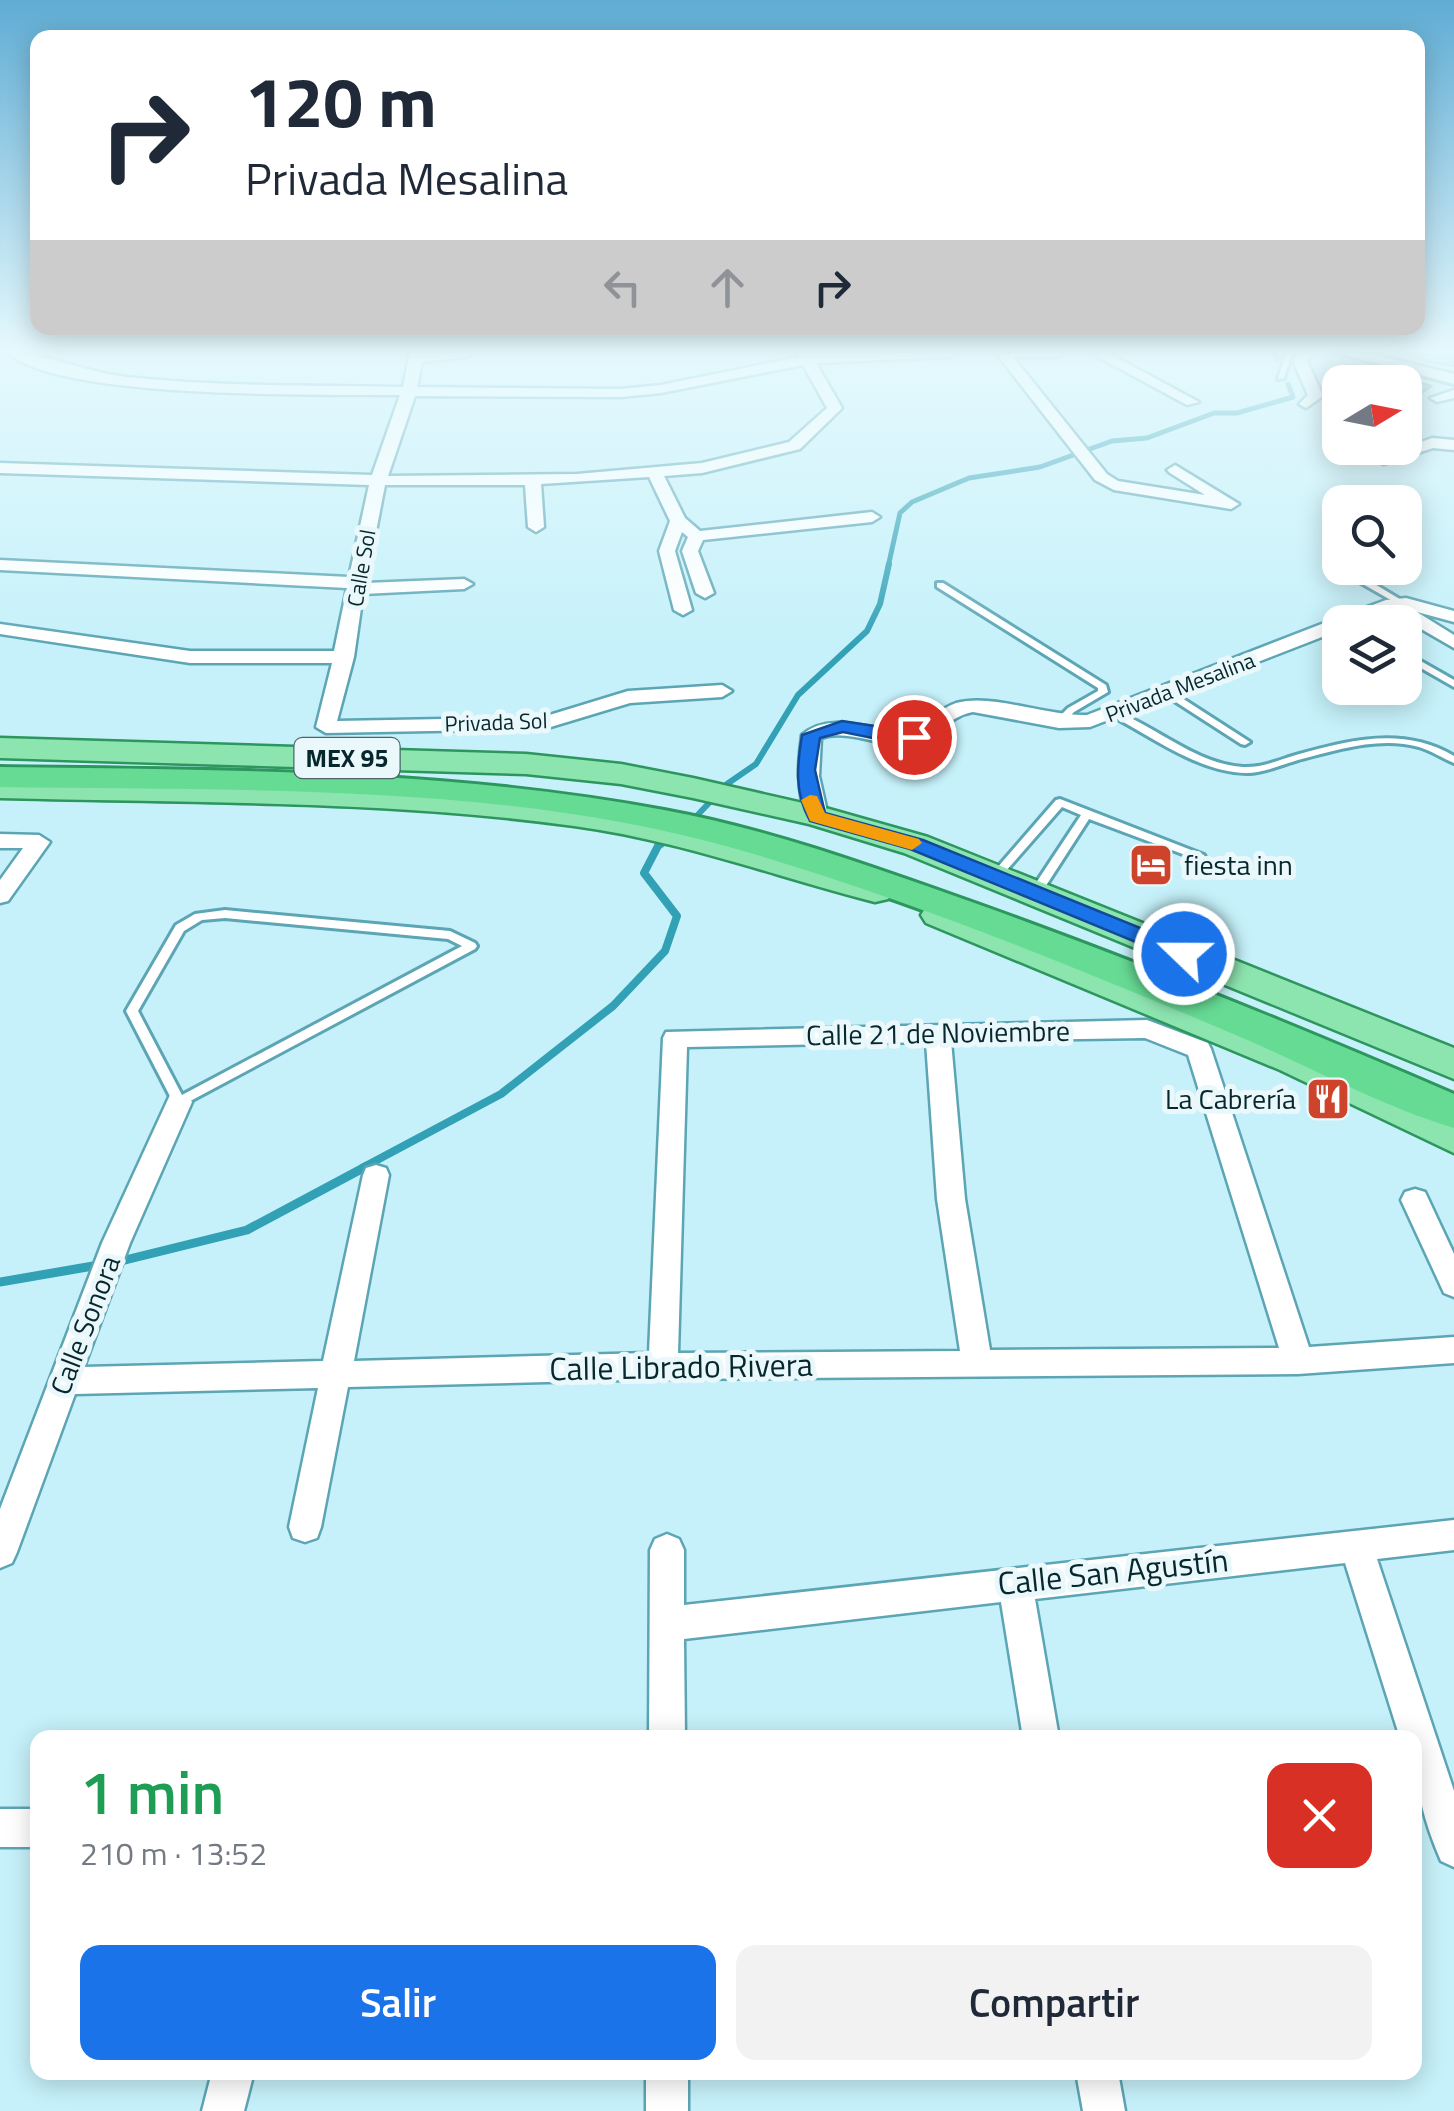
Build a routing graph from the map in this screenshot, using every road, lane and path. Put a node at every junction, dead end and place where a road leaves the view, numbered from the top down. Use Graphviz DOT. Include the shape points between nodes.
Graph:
graph roads {
  1 [pos="388,452"];
  2 [pos="779,452"];
  3 [pos="1082,452"];
  4 [pos="0,468"];
  5 [pos="1176,470"];
  6 [pos="655,473"];
  7 [pos="533,480"];
  8 [pos="377,482"];
  9 [pos="872,517"];
  10 [pos="678,522"];
  11 [pos="536,527"];
  12 [pos="697,536"];
  13 [pos="0,565"];
  14 [pos="464,584"];
  15 [pos="940,585"];
  16 [pos="1369,585"];
  17 [pos="357,586"];
  18 [pos="705,593"];
  19 [pos="1396,603"];
  20 [pos="1391,605"];
  21 [pos="683,610"];
  22 [pos="1454,617"];
  23 [pos="0,630"];
  24 [pos="1322,631"];
  25 [pos="1454,642"];
  26 [pos="345,656"];
  27 [pos="1422,665"];
  28 [pos="1454,684"];
  29 [pos="722,691"];
  30 [pos="1168,693"];
  31 [pos="1115,714"];
  32 [pos="1059,722"];
  33 [pos="326,727"];
  34 [pos="1245,742"];
  35 [pos="0,748"];
  36 [pos="1454,760"];
  37 [pos="0,765"];
  38 [pos="0,777"];
  39 [pos="0,788"];
  40 [pos="1087,814"];
  41 [pos="817,816"];
  42 [pos="702,817"];
  43 [pos="0,841"];
  44 [pos="1200,857"];
  45 [pos="994,878"];
  46 [pos="1034,895"];
  47 [pos="0,896"];
  48 [pos="938,1032"];
  49 [pos="1454,1064"];
  50 [pos="1454,1088"];
  51 [pos="179,1102"];
  52 [pos="1453,1130"];
  53 [pos="376,1175"];
  54 [pos="1415,1200"];
  55 [pos="1454,1285"];
  56 [pos="1454,1350"];
  57 [pos="1298,1362"];
  58 [pos="977,1363"];
  59 [pos="663,1366"];
  60 [pos="335,1373"];
  61 [pos="64,1381"];
  62 [pos="305,1527"];
  63 [pos="1454,1535"];
  64 [pos="1355,1544"];
  65 [pos="668,1550"];
  66 [pos="0,1552"];
  67 [pos="1015,1583"];
  68 [pos="667,1624"];
  69 [pos="667,1730"];
  70 [pos="1040,1730"];
  71 [pos="1416,1730"];
  72 [pos="1422,1750"];
  73 [pos="0,1828"];
  74 [pos="30,1828"];
  75 [pos="1454,1848"];
  76 [pos="231,2080"];
  77 [pos="667,2080"];
  78 [pos="1098,2080"];
  79 [pos="223,2111"];
  80 [pos="667,2111"];
  81 [pos="1104,2111"];
  1 -- 8 [label="street, Calle Sol"];
  2 -- 6 [label="street" via="754,461"];
  3 -- 5 [label="street" via="1114,484 1231,504"];
  4 -- 8 [label="street"];
  6 -- 7 [label="street"];
  6 -- 10 [label="street"];
  7 -- 8 [label="street"];
  7 -- 11 [label="street"];
  8 -- 17 [label="street, Calle Sol"];
  9 -- 12 [label="street"];
  10 -- 12 [label="street"];
  10 -- 21 [label="street" via="667,551"];
  12 -- 18 [label="street" via="690,551"];
  13 -- 17 [label="street"];
  14 -- 17 [label="street"];
  15 -- 32 [label="lane" via="1103,687"];
  16 -- 19 [label="lane"];
  17 -- 26 [label="street, Calle Sol"];
  19 -- 20 [label="street, Privada Mesalina"];
  19 -- 22 [label="street"];
  19 -- 25 [label="street"];
  23 -- 26 [label="street" via="190,657"];
  24 -- 30 [label="street, Privada Mesalina"];
  26 -- 33 [label="street, Calle Sol"];
  27 -- 28 [label="lane"];
  29 -- 33 [label="street, Privada Sol" via="628,698 544,723"];
  30 -- 31 [label="street, Privada Mesalina"];
  30 -- 34 [label="lane"];
  31 -- 32 [label="street, Privada Mesalina"];
  31 -- 36 [label="lane" via="1225,768 1250,770 1364,741 1408,740"];
  32 -- 41 [label="street, Privada Mesalina" via="975,706 955,710 914,737 825,728 812,735 806,770"];
  35 -- 42 [label="main road, MEX 95" via="526,764 621,774"];
  37 -- 42 [label="highway, MEX 95" via="441,772 523,779"];
  38 -- 42 [label="highway, MEX 95" via="408,788"];
  39 -- 42 [label="main road, MEX 95" via="405,798"];
  40 -- 44 [label="lane"];
  40 -- 45 [label="lane" via="1060,802"];
  40 -- 46 [label="lane"];
  41 -- 42 [label="main road, MEX 95"];
  41 -- 45 [label="main road, MEX 95" via="916,845"];
  42 -- 50 [label="highway, MEX 95" via="905,862"];
  42 -- 52 [label="highway, MEX 95" via="1127,972"];
  43 -- 47 [label="street" via="39,842"];
  45 -- 46 [label="main road, MEX 95"];
  46 -- 49 [label="main road, MEX 95"];
  48 -- 57 [label="street, Calle 21 de Noviembre" via="1147,1029 1199,1048"];
  48 -- 58 [label="street" via="950,1198"];
  48 -- 59 [label="street, Calle 21 de Noviembre" via="674,1038"];
  51 -- 51 [label="lane" via="282,1047 471,946 450,935 225,914 180,928 132,1011"];
  51 -- 61 [label="street, Calle Sonora"];
  53 -- 60 [label="street"];
  54 -- 55 [label="street"];
  56 -- 57 [label="street, Calle Librado Rivera"];
  57 -- 58 [label="street, Calle Librado Rivera"];
  58 -- 59 [label="street, Calle Librado Rivera"];
  59 -- 60 [label="street, Calle Librado Rivera"];
  60 -- 61 [label="street, Calle Librado Rivera"];
  60 -- 62 [label="street"];
  61 -- 66 [label="street, Calle Sonora"];
  63 -- 64 [label="street, Calle San Agustín"];
  64 -- 67 [label="street, Calle San Agustín"];
  64 -- 71 [label="street"];
  65 -- 68 [label="street"];
  67 -- 68 [label="street, Calle San Agustín"];
  67 -- 70 [label="street"];
  68 -- 69 [label="street"];
  72 -- 75 [label="street"];
  73 -- 74 [label="street"];
  76 -- 79 [label="street"];
  77 -- 80 [label="street"];
  78 -- 81 [label="street"];
}
